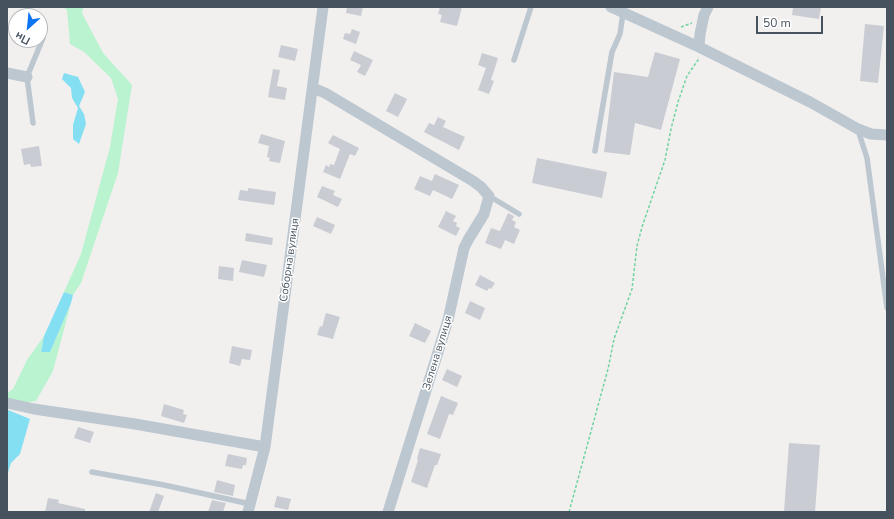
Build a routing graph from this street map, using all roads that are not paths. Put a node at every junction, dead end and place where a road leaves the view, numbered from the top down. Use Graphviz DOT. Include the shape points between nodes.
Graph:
graph roads {
  1 [pos="323,7"];
  2 [pos="531,7"];
  3 [pos="611,7"];
  4 [pos="706,11"];
  5 [pos="623,12"];
  6 [pos="699,47"];
  7 [pos="39,48"];
  8 [pos="514,60"];
  9 [pos="7,73"];
  10 [pos="27,77"];
  11 [pos="313,88"];
  12 [pos="33,123"];
  13 [pos="858,129"];
  14 [pos="887,136"];
  15 [pos="595,152"];
  16 [pos="489,196"];
  17 [pos="519,214"];
  18 [pos="887,308"];
  19 [pos="7,403"];
  20 [pos="265,447"];
  21 [pos="92,472"];
  22 [pos="250,508"];
  23 [pos="388,512"];
  1 -- 11 [label="street, Соборна вулиця"];
  2 -- 8 [label="lane"];
  3 -- 5 [label="street"];
  4 -- 6 [label="street"];
  5 -- 6 [label="street"];
  5 -- 15 [label="lane" via="620,34 612,52"];
  6 -- 13 [label="street"];
  7 -- 10 [label="lane"];
  9 -- 10 [label="street"];
  10 -- 12 [label="lane"];
  11 -- 16 [label="street" via="473,181"];
  11 -- 20 [label="street, Соборна вулиця"];
  13 -- 14 [label="street"];
  13 -- 18 [label="lane" via="867,158"];
  16 -- 17 [label="lane"];
  16 -- 23 [label="street, Зелена вулиця" via="484,214 464,248 448,320"];
  19 -- 20 [label="street" via="34,410 136,424"];
  20 -- 22 [label="street, Соборна вулиця"];
  21 -- 22 [label="lane" via="164,485"];
}
